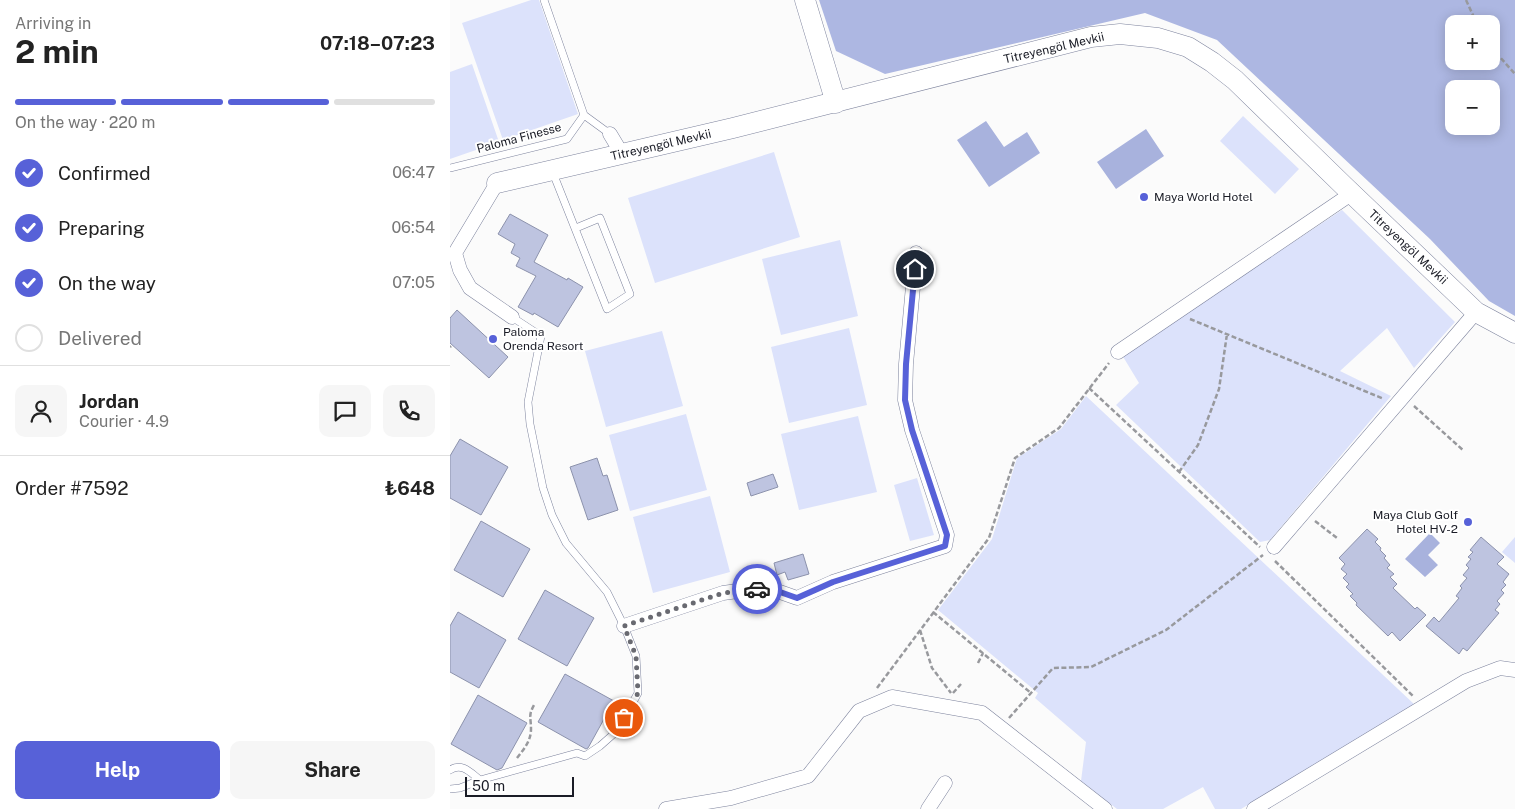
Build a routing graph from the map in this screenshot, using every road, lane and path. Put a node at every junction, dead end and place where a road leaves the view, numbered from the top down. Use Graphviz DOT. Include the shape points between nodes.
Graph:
graph roads {
  1 [pos="544,0"];
  2 [pos="805,0"];
  3 [pos="1466,0"];
  4 [pos="1473,15"];
  5 [pos="1500,57"];
  6 [pos="1515,74"];
  7 [pos="836,103"];
  8 [pos="584,115"];
  9 [pos="610,134"];
  10 [pos="622,154"];
  11 [pos="450,168"];
  12 [pos="552,170"];
  13 [pos="497,183"];
  14 [pos="1351,194"];
  15 [pos="576,228"];
  16 [pos="916,253"];
  17 [pos="1175,312"];
  18 [pos="1476,312"];
  19 [pos="512,316"];
  20 [pos="1515,333"];
  21 [pos="1227,334"];
  22 [pos="1118,352"];
  23 [pos="1089,388"];
  24 [pos="1400,400"];
  25 [pos="1464,451"];
  26 [pos="1179,472"];
  27 [pos="1304,512"];
  28 [pos="1337,538"];
  29 [pos="1270,550"];
  30 [pos="933,612"];
  31 [pos="624,626"];
  32 [pos="920,630"];
  33 [pos="983,653"];
  34 [pos="978,663"];
  35 [pos="1515,670"];
  36 [pos="961,684"];
  37 [pos="876,689"];
  38 [pos="1031,693"];
  39 [pos="534,705"];
  40 [pos="1424,707"];
  41 [pos="1000,727"];
  42 [pos="512,763"];
  43 [pos="450,770"];
  44 [pos="480,780"];
  45 [pos="945,783"];
  46 [pos="450,789"];
  47 [pos="666,809"];
  48 [pos="928,809"];
  49 [pos="1105,809"];
  50 [pos="1254,809"];
  1 -- 8 [label="lane"];
  2 -- 7 [label="street"];
  3 -- 4 [label="path"];
  5 -- 6 [label="path"];
  7 -- 10 [label="street, Titreyengöl Mevkii"];
  7 -- 14 [label="street, Titreyengöl Mevkii" via="1091,38 1120,34 1158,38 1188,47 1235,80"];
  8 -- 9 [label="lane"];
  8 -- 11 [label="lane, Paloma Finesse" via="567,139"];
  9 -- 10 [label="street"];
  10 -- 12 [label="street, Titreyengöl Mevkii"];
  12 -- 13 [label="street, Titreyengöl Mevkii"];
  12 -- 15 [label="lane"];
  13 -- 19 [label="street" via="456,253 460,270 470,288"];
  14 -- 17 [label="street"];
  14 -- 18 [label="street, Titreyengöl Mevkii"];
  15 -- 15 [label="lane" via="590,264 607,309 630,294 600,218"];
  16 -- 31 [label="street" via="905,400 947,535 945,546 833,582 797,598 780,592 752,589 723,593"];
  17 -- 21 [label="path"];
  17 -- 22 [label="street"];
  18 -- 20 [label="street, Titreyengöl Mevkii"];
  18 -- 24 [label="street"];
  19 -- 31 [label="lane" via="540,336 528,402 541,479 552,515 566,542 607,592"];
  21 -- 24 [label="path"];
  21 -- 26 [label="path" via="1219,389 1198,446"];
  22 -- 23 [label="path"];
  23 -- 26 [label="path"];
  23 -- 30 [label="path" via="1059,428 1015,458 989,538"];
  24 -- 25 [label="path"];
  24 -- 27 [label="street"];
  26 -- 29 [label="path"];
  27 -- 28 [label="path"];
  27 -- 29 [label="street"];
  29 -- 38 [label="path" via="1166,630 1091,667 1053,668"];
  29 -- 40 [label="path"];
  30 -- 32 [label="path"];
  30 -- 33 [label="path"];
  31 -- 44 [label="lane" via="636,656 638,693 616,731 585,756 577,753"];
  32 -- 36 [label="path" via="932,668 953,693"];
  32 -- 37 [label="path"];
  33 -- 34 [label="path"];
  33 -- 38 [label="path"];
  35 -- 40 [label="street" via="1500,668 1466,681"];
  38 -- 41 [label="path"];
  39 -- 42 [label="path" via="530,712 530,739"];
  40 -- 50 [label="street"];
  41 -- 47 [label="street" via="982,713 892,697 859,711 808,776 731,798"];
  41 -- 49 [label="street"];
  43 -- 44 [label="lane" via="464,767"];
  44 -- 46 [label="lane"];
  45 -- 48 [label="street"];
}
